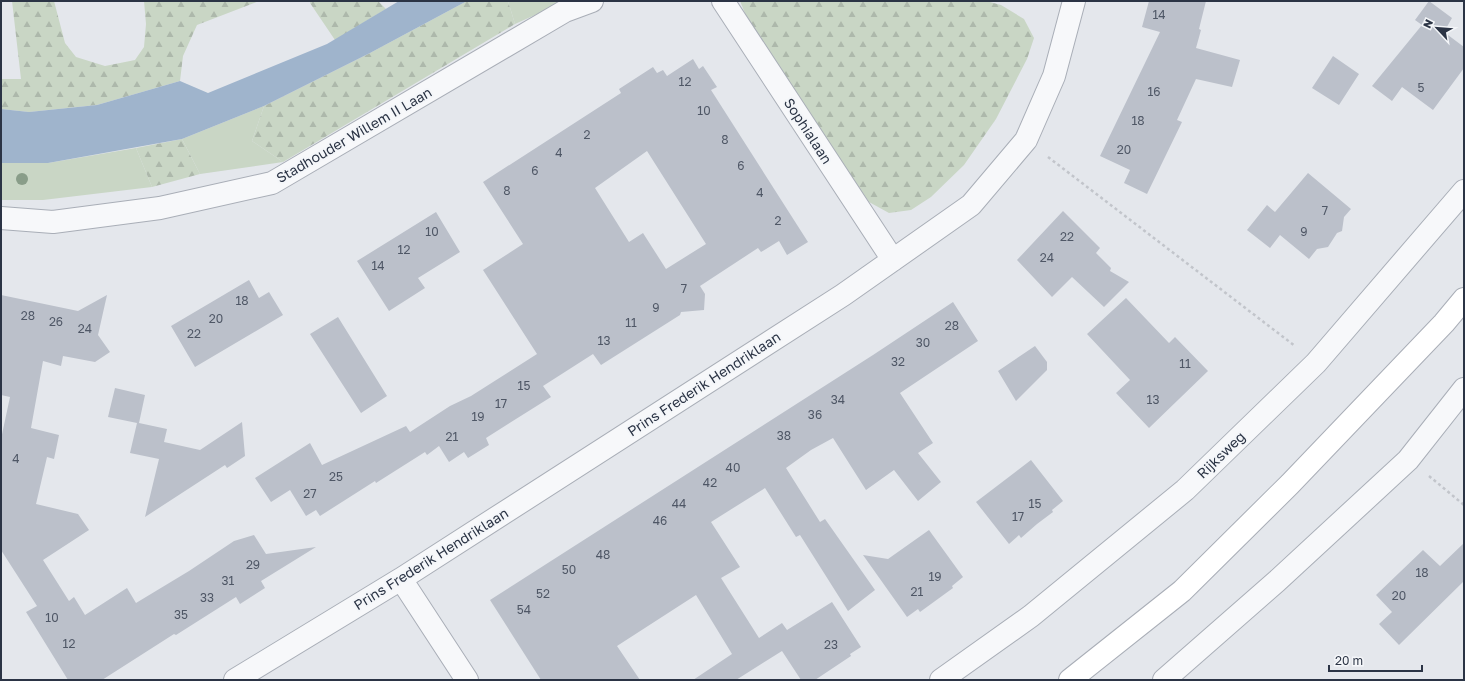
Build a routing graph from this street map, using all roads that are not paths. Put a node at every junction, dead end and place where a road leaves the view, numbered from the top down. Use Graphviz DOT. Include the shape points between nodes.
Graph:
graph roads {
  1 [pos="592,1"];
  2 [pos="724,1"];
  3 [pos="1071,2"];
  4 [pos="1464,191"];
  5 [pos="1,218"];
  6 [pos="893,260"];
  7 [pos="1464,299"];
  8 [pos="1464,389"];
  9 [pos="401,579"];
  10 [pos="235,680"];
  11 [pos="467,680"];
  12 [pos="941,680"];
  13 [pos="1070,680"];
  14 [pos="1164,680"];
  1 -- 5 [label="street, Stadhouder Willem II Laan" via="565,11 272,183 160,208 61,221"];
  2 -- 6 [label="street, Sophialaan"];
  3 -- 6 [label="street, Prins Frederik Hendriklaan" via="1054,76 1026,140 970,205"];
  4 -- 12 [label="street, Rijksweg" via="1316,363 1185,490 1031,616"];
  6 -- 9 [label="street, Prins Frederik Hendriklaan" via="843,295"];
  7 -- 13 [label="main road" via="1290,484 1182,590"];
  8 -- 14 [label="street" via="1408,460 1277,581"];
  9 -- 10 [label="street, Prins Frederik Hendriklaan"];
  9 -- 11 [label="street"];
}
